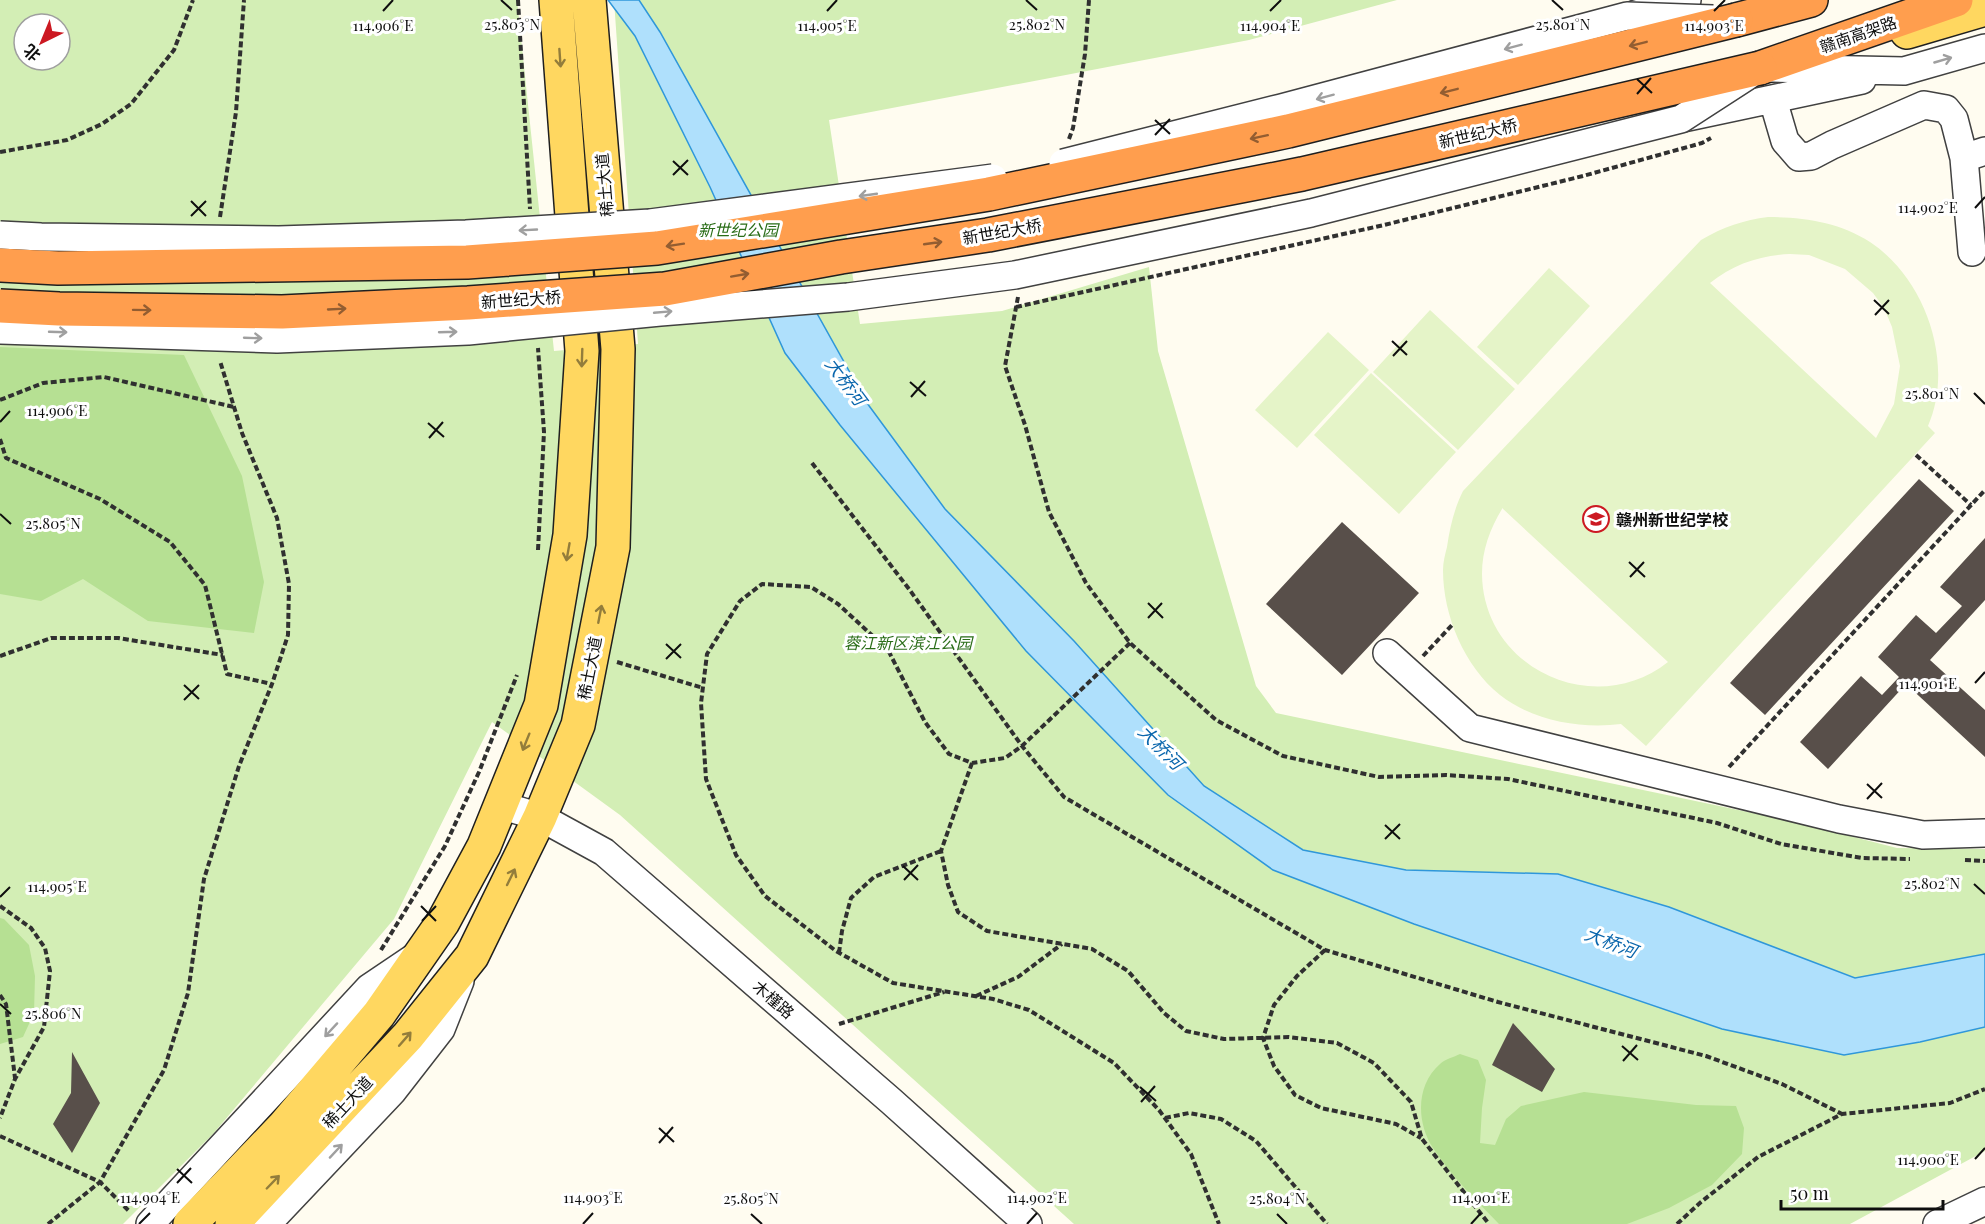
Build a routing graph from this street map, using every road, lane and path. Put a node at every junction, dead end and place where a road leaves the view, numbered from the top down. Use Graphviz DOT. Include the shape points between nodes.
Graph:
graph roads {
  1 [pos="194,0"];
  2 [pos="244,0"];
  3 [pos="518,0"];
  4 [pos="556,0"];
  5 [pos="589,0"];
  6 [pos="1687,0"];
  7 [pos="1769,0"];
  8 [pos="1790,0"];
  9 [pos="1811,0"];
  10 [pos="1956,0"];
  11 [pos="1985,9"];
  12 [pos="1627,16"];
  13 [pos="1736,20"];
  14 [pos="1985,48"];
  15 [pos="1760,68"];
  16 [pos="1904,71"];
  17 [pos="1773,100"];
  18 [pos="1681,119"];
  19 [pos="0,152"];
  20 [pos="1975,155"];
  21 [pos="530,214"];
  22 [pos="219,227"];
  23 [pos="0,235"];
  24 [pos="1972,252"];
  25 [pos="0,264"];
  26 [pos="0,306"];
  27 [pos="0,330"];
  28 [pos="538,340"];
  29 [pos="217,351"];
  30 [pos="0,400"];
  31 [pos="234,407"];
  32 [pos="0,439"];
  33 [pos="1916,455"];
  34 [pos="812,463"];
  35 [pos="1985,490"];
  36 [pos="1971,505"];
  37 [pos="538,558"];
  38 [pos="1452,624"];
  39 [pos="1131,643"];
  40 [pos="1387,653"];
  41 [pos="592,654"];
  42 [pos="223,655"];
  43 [pos="0,656"];
  44 [pos="1409,672"];
  45 [pos="517,674"];
  46 [pos="272,684"];
  47 [pos="703,688"];
  48 [pos="1022,746"];
  49 [pos="972,763"];
  50 [pos="1710,787"];
  51 [pos="500,805"];
  52 [pos="540,817"];
  53 [pos="1985,833"];
  54 [pos="941,851"];
  55 [pos="0,906"];
  56 [pos="1062,944"];
  57 [pos="1325,950"];
  58 [pos="423,951"];
  59 [pos="839,953"];
  60 [pos="378,954"];
  61 [pos="469,960"];
  62 [pos="945,992"];
  63 [pos="0,995"];
  64 [pos="976,996"];
  65 [pos="837,1024"];
  66 [pos="1263,1038"];
  67 [pos="15,1079"];
  68 [pos="1985,1089"];
  69 [pos="1842,1114"];
  70 [pos="0,1118"];
  71 [pos="1165,1118"];
  72 [pos="0,1136"];
  73 [pos="1422,1139"];
  74 [pos="100,1182"];
  75 [pos="1980,1211"];
  76 [pos="144,1222"];
  77 [pos="48,1224"];
  78 [pos="190,1224"];
  79 [pos="232,1224"];
  80 [pos="267,1224"];
  81 [pos="1028,1224"];
  82 [pos="1219,1224"];
  83 [pos="1327,1224"];
  84 [pos="1489,1224"];
  85 [pos="1677,1224"];
  86 [pos="1937,1224"];
  1 -- 19 [label="path" via="174,50 131,104 102,124 67,140"];
  2 -- 22 [label="path" via="236,112"];
  3 -- 21 [label="path"];
  4 -- 51 [label="main road, 稀土大道, one-way" via="582,351 570,535 541,705"];
  41 -- 5 [label="main road, 稀土大道, one-way" via="613,547 618,349"];
  6 -- 12 [label="street"];
  7 -- 13 [label="street"];
  8 -- 13 [label="main road"];
  9 -- 13 [label="highway"];
  10 -- 15 [label="highway, 赣南高架路"];
  11 -- 15 [label="main road, 新世纪大桥"];
  12 -- 13 [label="street, bridge"];
  12 -- 23 [label="street, one-way, bridge" via="1019,174 650,223 279,240"];
  13 -- 25 [label="highway, one-way, bridge" via="1254,138 989,194 657,248 456,263 70,268"];
  16 -- 14 [label="street, one-way"];
  15 -- 16 [label="street"];
  15 -- 18 [label="street, bridge"];
  26 -- 15 [label="highway, 新世纪大桥, one-way, bridge" via="282,312 664,289 988,235 1302,174"];
  16 -- 17 [label="street"];
  17 -- 18 [label="street"];
  17 -- 20 [label="street" via="1785,141 1798,157 1811,156 1924,105 1946,109"];
  27 -- 18 [label="street, one-way, bridge" via="277,339 337,337 468,331 848,297 1015,275 1311,213"];
  20 -- 24 [label="street"];
  28 -- 37 [label="path" via="543,432"];
  29 -- 31 [label="path"];
  30 -- 31 [label="path" via="43,383 104,377"];
  31 -- 46 [label="path" via="277,518 289,584 288,635"];
  32 -- 42 [label="path" via="6,458 100,500 170,542 205,585"];
  33 -- 36 [label="path"];
  34 -- 48 [label="path"];
  35 -- 36 [label="path"];
  36 -- 50 [label="path"];
  38 -- 44 [label="path"];
  39 -- 48 [label="path"];
  40 -- 44 [label="street"];
  41 -- 47 [label="path"];
  41 -- 52 [label="main road, 稀土大道" via="578,725"];
  42 -- 43 [label="path" via="118,638 51,638"];
  42 -- 46 [label="path" via="227,674"];
  44 -- 50 [label="street" via="1470,728"];
  45 -- 60 [label="path" via="445,846"];
  46 -- 74 [label="path" via="239,766 204,879 188,993 164,1070"];
  47 -- 49 [label="path" via="707,654 740,601 762,584 810,586 838,604 888,651 925,723 949,754"];
  47 -- 59 [label="path" via="706,778 736,855 765,896"];
  48 -- 49 [label="path" via="1005,758"];
  48 -- 57 [label="path" via="1064,797"];
  49 -- 54 [label="path"];
  50 -- 53 [label="street" via="1923,835"];
  51 -- 52 [label="street, 木槿路"];
  51 -- 58 [label="main road, 稀土大道" via="474,865"];
  61 -- 52 [label="main road, 稀土大道, one-way"];
  52 -- 81 [label="street, 木槿路" via="604,852"];
  54 -- 56 [label="path" via="958,912 987,931"];
  54 -- 59 [label="path" via="874,877 851,898"];
  55 -- 67 [label="path" via="31,928 45,948 50,971 44,1027"];
  56 -- 64 [label="path" via="1018,977"];
  56 -- 66 [label="path" via="1092,949 1128,971 1164,1013 1186,1031 1224,1039"];
  57 -- 66 [label="path" via="1274,1005"];
  57 -- 69 [label="path" via="1498,1002 1706,1056 1782,1084"];
  58 -- 76 [label="street, one-way" via="369,988"];
  58 -- 78 [label="main road, 稀土大道" via="379,1014 306,1100"];
  59 -- 62 [label="path" via="893,983"];
  79 -- 61 [label="main road, 稀土大道, one-way" via="408,1036"];
  80 -- 61 [label="street, one-way" via="392,1092 441,1029"];
  62 -- 64 [label="path"];
  62 -- 65 [label="path"];
  63 -- 67 [label="path" via="6,1004"];
  64 -- 71 [label="path" via="1029,1010 1114,1063"];
  66 -- 73 [label="path" via="1274,1065 1295,1095 1321,1108 1396,1124"];
  66 -- 73 [label="path" via="1336,1043 1374,1063 1411,1102"];
  67 -- 70 [label="path"];
  68 -- 69 [label="path" via="1950,1103"];
  69 -- 85 [label="path" via="1758,1157"];
  71 -- 82 [label="path" via="1191,1154"];
  71 -- 83 [label="path" via="1189,1113 1221,1119 1256,1141"];
  72 -- 74 [label="path"];
  73 -- 84 [label="path"];
  74 -- 76 [label="path"];
  74 -- 77 [label="path"];
  75 -- 86 [label="street"];
}
